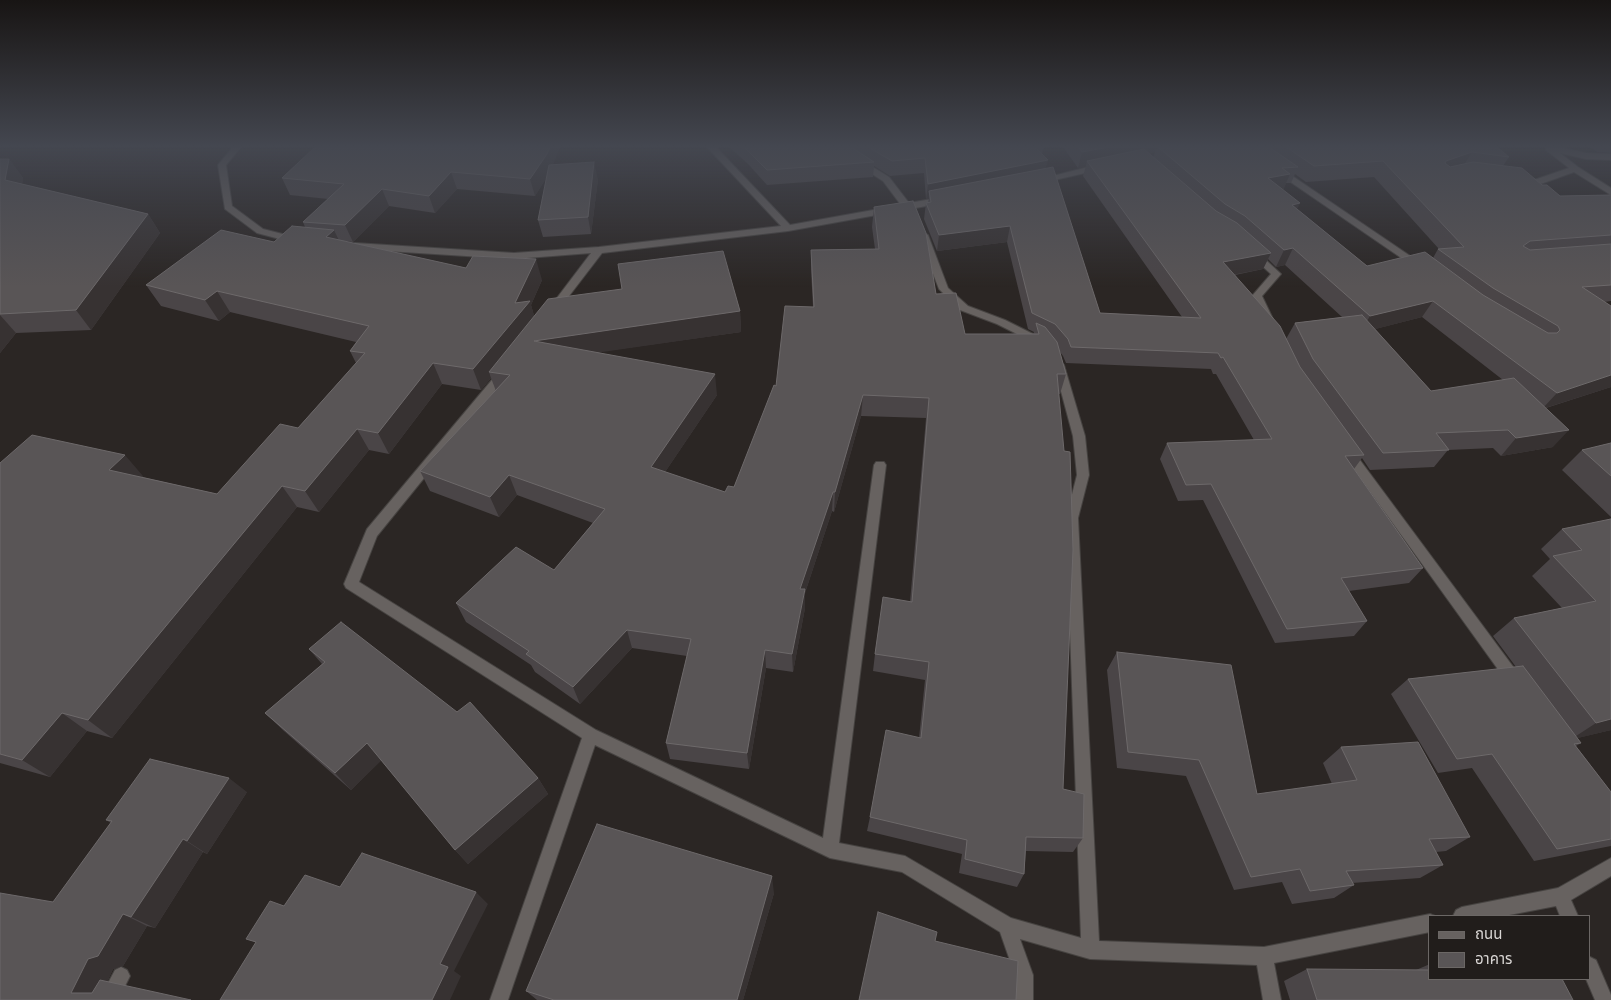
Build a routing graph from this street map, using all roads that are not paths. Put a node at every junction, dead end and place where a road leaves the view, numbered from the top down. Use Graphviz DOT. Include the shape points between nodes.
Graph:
graph roads {
  1 [pos="226,194"];
  2 [pos="755,194"];
  3 [pos="899,194"];
  4 [pos="1314,194"];
  5 [pos="949,198"];
  6 [pos="915,213"];
  7 [pos="788,228"];
  8 [pos="1241,242"];
  9 [pos="309,244"];
  10 [pos="348,246"];
  11 [pos="599,250"];
  12 [pos="1431,275"];
  13 [pos="542,324"];
  14 [pos="1272,329"];
  15 [pos="513,361"];
  16 [pos="1341,442"];
  17 [pos="880,465"];
  18 [pos="1522,690"];
  19 [pos="591,735"];
  20 [pos="830,850"];
  21 [pos="1611,866"];
  22 [pos="1561,896"];
  23 [pos="1467,915"];
  24 [pos="1569,915"];
  25 [pos="1428,923"];
  26 [pos="1007,926"];
  27 [pos="1090,950"];
  28 [pos="1264,956"];
  29 [pos="1591,968"];
  30 [pos="121,976"];
  31 [pos="108,1000"];
  32 [pos="499,1000"];
  33 [pos="1024,1000"];
  34 [pos="1272,1000"];
  35 [pos="1604,1000"];
  1 -- 9 [label="street" via="228,207 260,231"];
  2 -- 7 [label="street"];
  3 -- 6 [label="street"];
  4 -- 12 [label="street"];
  5 -- 6 [label="street"];
  6 -- 7 [label="street"];
  6 -- 27 [label="street" via="944,289 964,308 1045,344 1058,360 1079,436 1083,475 1072,518"];
  7 -- 11 [label="street"];
  8 -- 14 [label="street" via="1276,274 1257,296"];
  10 -- 11 [label="street" via="514,256"];
  11 -- 13 [label="street"];
  15 -- 19 [label="street" via="372,533 351,584"];
  16 -- 18 [label="street"];
  17 -- 20 [label="street"];
  19 -- 20 [label="street"];
  19 -- 32 [label="street"];
  20 -- 26 [label="street" via="905,864"];
  21 -- 22 [label="street"];
  22 -- 23 [label="street"];
  22 -- 24 [label="street"];
  25 -- 28 [label="street"];
  26 -- 27 [label="street"];
  26 -- 33 [label="street" via="1024,975"];
  27 -- 28 [label="street"];
  28 -- 34 [label="street"];
  29 -- 35 [label="street"];
  30 -- 31 [label="street"];
}
